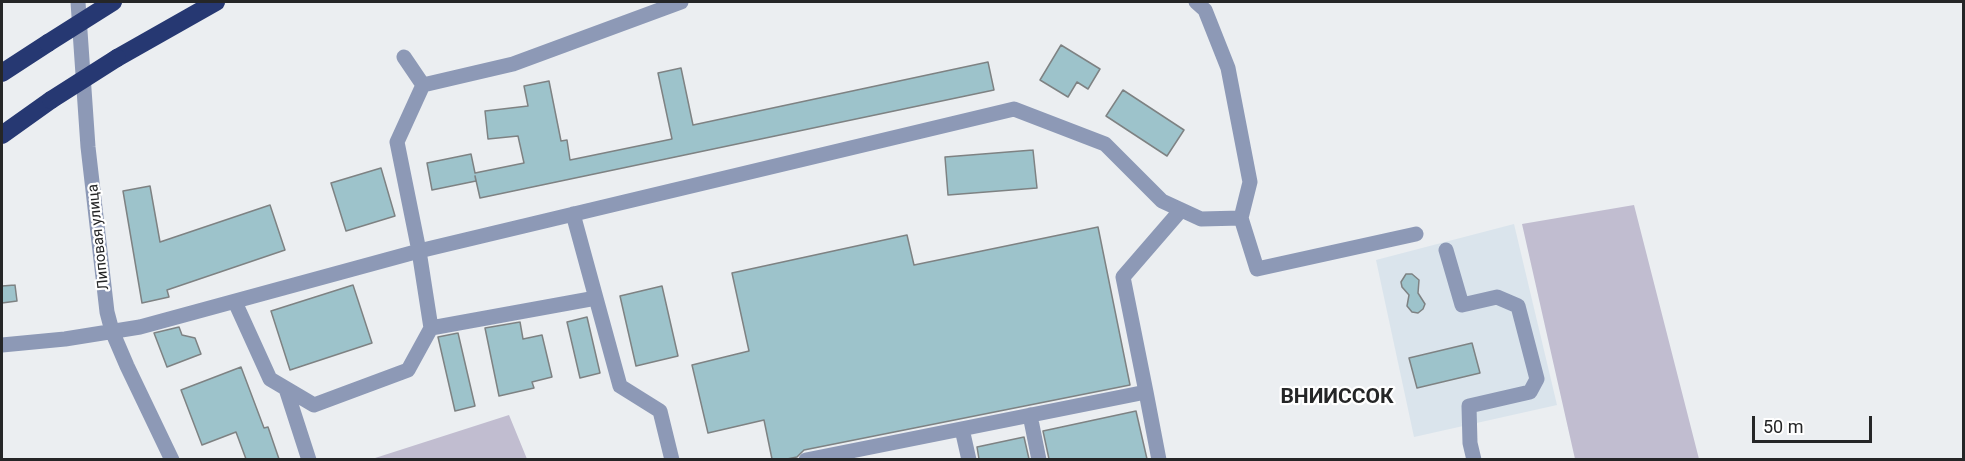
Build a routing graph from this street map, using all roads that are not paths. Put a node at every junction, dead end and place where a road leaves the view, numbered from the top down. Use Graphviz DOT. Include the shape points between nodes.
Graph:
graph roads {
  1 [pos="78,2"];
  2 [pos="113,2"];
  3 [pos="216,2"];
  4 [pos="681,2"];
  5 [pos="1196,2"];
  6 [pos="404,57"];
  7 [pos="2,73"];
  8 [pos="423,85"];
  9 [pos="2,135"];
  10 [pos="1181,210"];
  11 [pos="573,214"];
  12 [pos="1241,218"];
  13 [pos="1416,234"];
  14 [pos="1446,250"];
  15 [pos="419,251"];
  16 [pos="596,298"];
  17 [pos="235,302"];
  18 [pos="431,328"];
  19 [pos="112,332"];
  20 [pos="2,345"];
  21 [pos="286,389"];
  22 [pos="1146,392"];
  23 [pos="1030,415"];
  24 [pos="962,429"];
  25 [pos="172,459"];
  26 [pos="309,459"];
  27 [pos="672,459"];
  28 [pos="806,459"];
  29 [pos="969,459"];
  30 [pos="1040,459"];
  31 [pos="1159,459"];
  32 [pos="1474,459"];
  1 -- 19 [label="street, Липовая улица" via="88,147"];
  2 -- 7 [label="highway, bridge"];
  3 -- 9 [label="highway, bridge" via="117,58"];
  4 -- 8 [label="street" via="513,64"];
  5 -- 12 [label="street" via="1205,10 1228,68 1250,182"];
  6 -- 8 [label="street"];
  8 -- 15 [label="street" via="397,142"];
  10 -- 11 [label="street" via="1162,201 1105,144 1014,109"];
  10 -- 12 [label="street" via="1202,219"];
  10 -- 22 [label="street" via="1123,277"];
  11 -- 15 [label="street"];
  11 -- 16 [label="street"];
  12 -- 13 [label="street" via="1257,269"];
  14 -- 32 [label="street" via="1461,304 1497,297 1518,306 1537,379 1530,392 1469,406"];
  15 -- 17 [label="street"];
  15 -- 18 [label="street"];
  16 -- 18 [label="street"];
  16 -- 27 [label="street" via="620,386 660,411"];
  17 -- 19 [label="street"];
  17 -- 21 [label="street" via="270,379"];
  18 -- 21 [label="street" via="408,370 314,405"];
  19 -- 20 [label="street"];
  19 -- 25 [label="street, Липовая улица"];
  21 -- 26 [label="street"];
  22 -- 23 [label="street"];
  22 -- 31 [label="street"];
  23 -- 24 [label="street"];
  23 -- 30 [label="street"];
  24 -- 28 [label="street"];
  24 -- 29 [label="street"];
}
